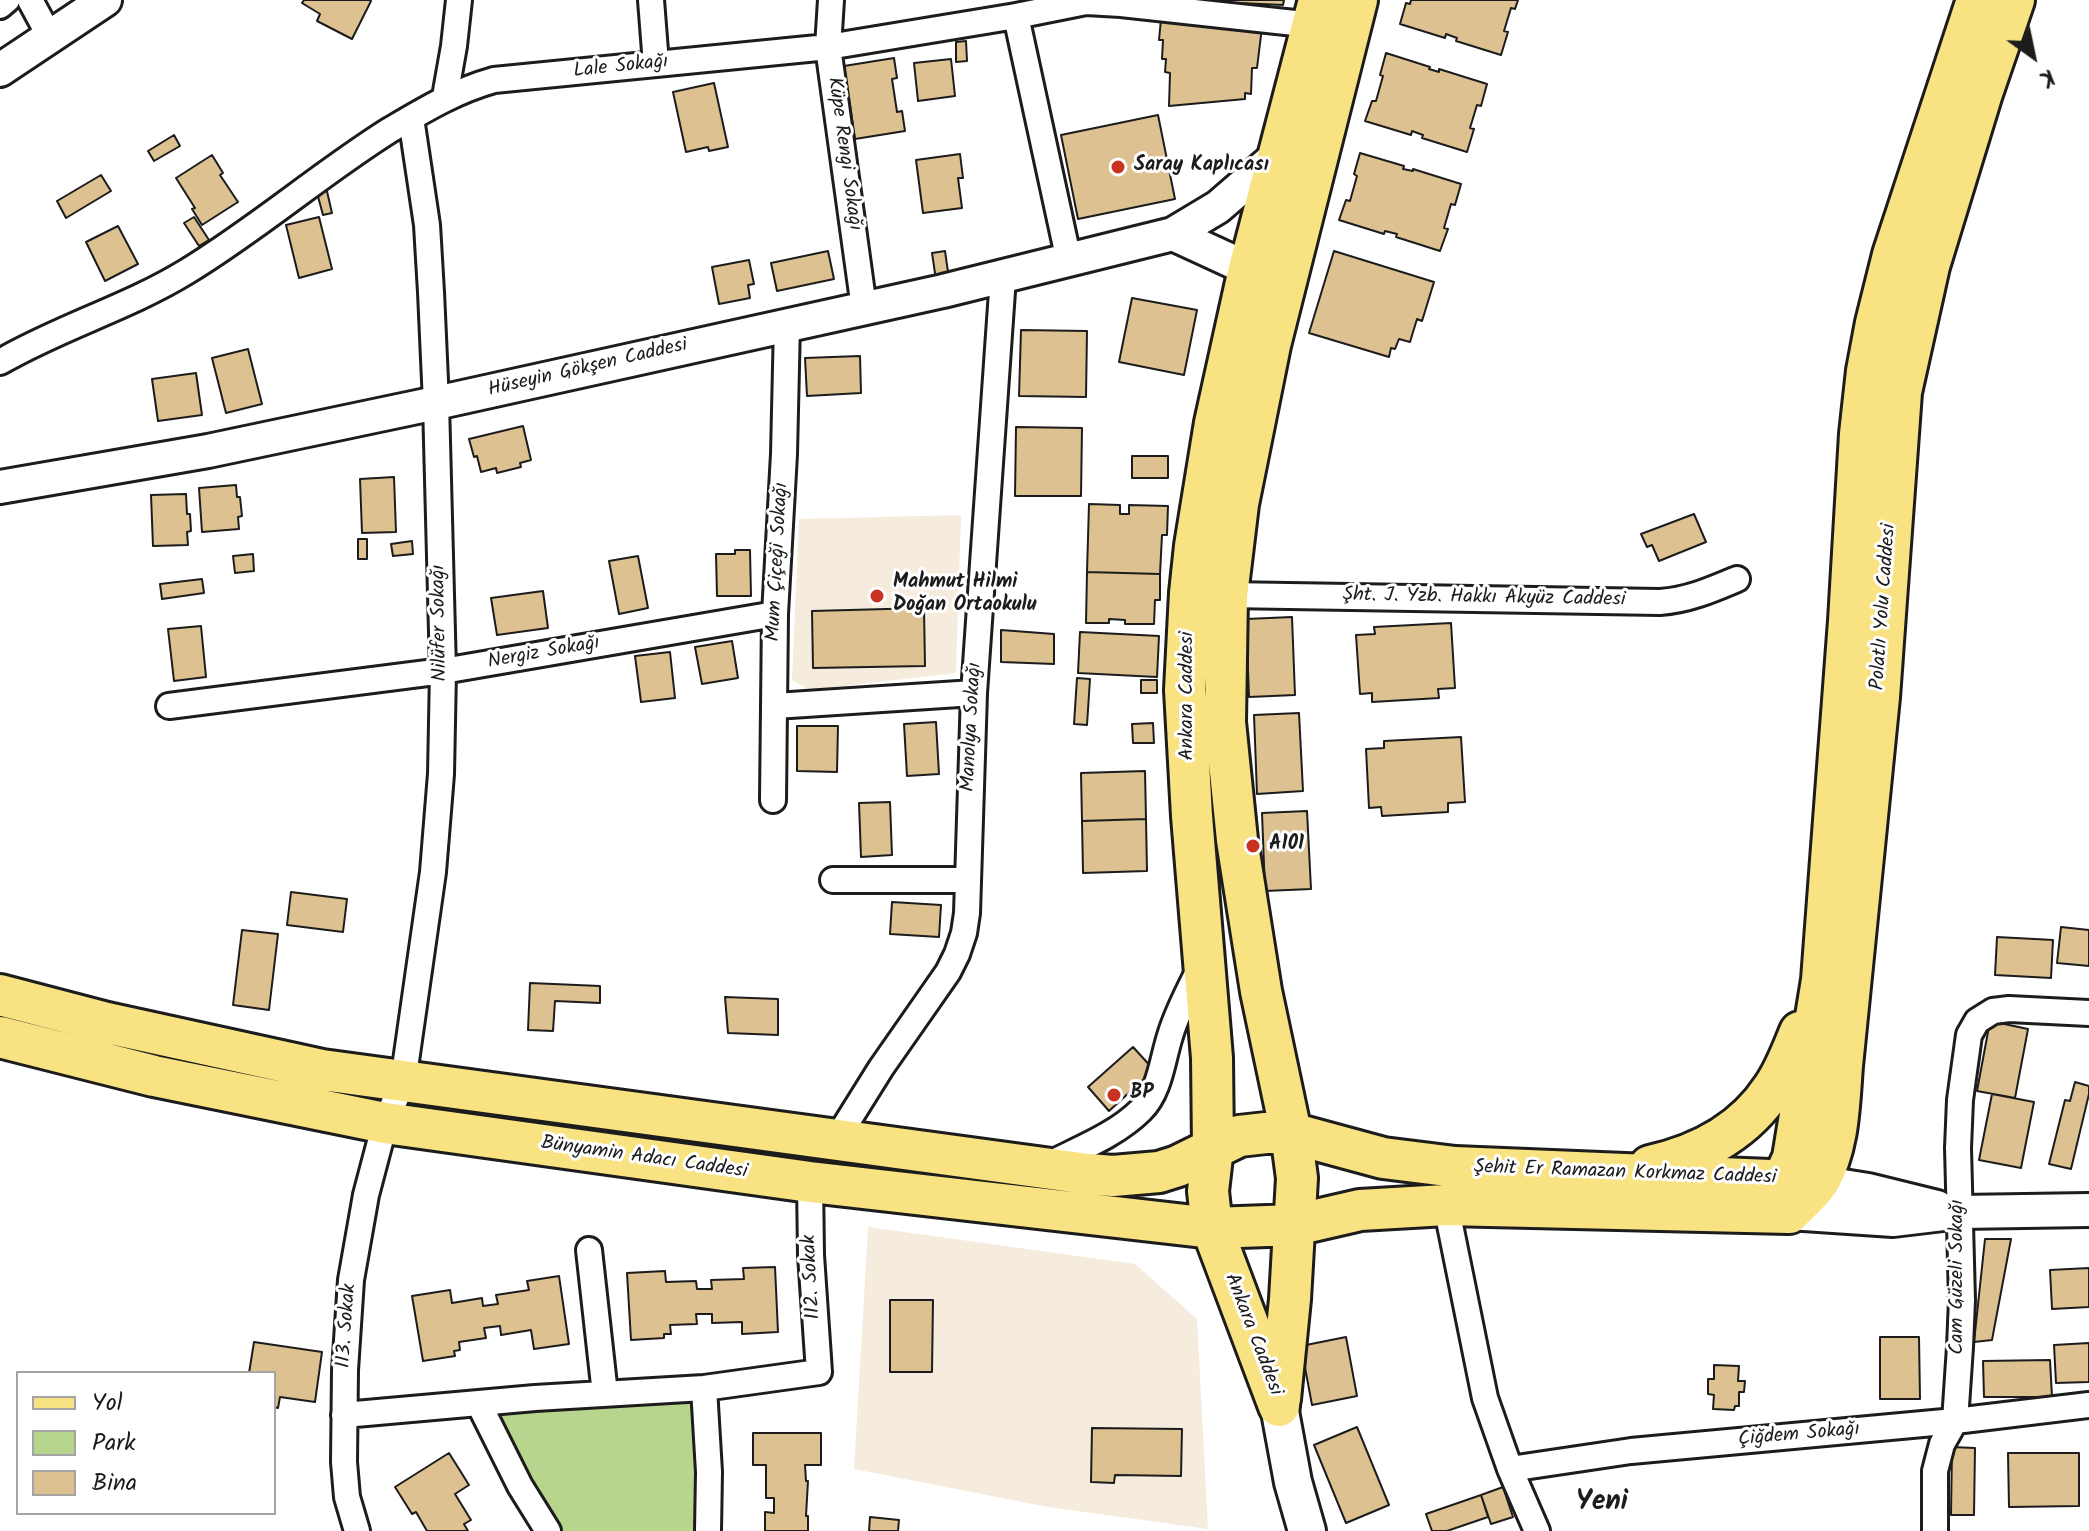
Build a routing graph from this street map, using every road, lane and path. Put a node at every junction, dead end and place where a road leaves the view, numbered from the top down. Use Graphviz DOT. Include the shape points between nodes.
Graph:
graph roads {
  1 [pos="7,0"];
  2 [pos="30,0"];
  3 [pos="105,0"];
  4 [pos="459,0"];
  5 [pos="651,0"];
  6 [pos="831,0"];
  7 [pos="1357,0"];
  8 [pos="1977,0"];
  9 [pos="2014,0"];
  10 [pos="1086,1"];
  11 [pos="0,6"];
  12 [pos="1316,12"];
  13 [pos="1016,16"];
  14 [pos="50,37"];
  15 [pos="828,47"];
  16 [pos="656,64"];
  17 [pos="0,70"];
  18 [pos="445,97"];
  19 [pos="411,118"];
  20 [pos="1277,156"];
  21 [pos="1173,234"];
  22 [pos="1069,261"];
  23 [pos="1249,269"];
  24 [pos="1003,277"];
  25 [pos="864,308"];
  26 [pos="787,324"];
  27 [pos="0,362"];
  28 [pos="436,403"];
  29 [pos="0,487"];
  30 [pos="1737,579"];
  31 [pos="1227,595"];
  32 [pos="775,614"];
  33 [pos="443,671"];
  34 [pos="974,693"];
  35 [pos="169,706"];
  36 [pos="775,706"];
  37 [pos="773,800"];
  38 [pos="833,880"];
  39 [pos="967,880"];
  40 [pos="1204,961"];
  41 [pos="1822,980"];
  42 [pos="0,995"];
  43 [pos="2089,1013"];
  44 [pos="0,1037"];
  45 [pos="403,1082"];
  46 [pos="385,1123"];
  47 [pos="1291,1133"];
  48 [pos="836,1140"];
  49 [pos="1213,1148"];
  50 [pos="1042,1168"];
  51 [pos="1616,1174"];
  52 [pos="810,1182"];
  53 [pos="1797,1192"];
  54 [pos="1446,1205"];
  55 [pos="2089,1210"];
  56 [pos="1960,1212"];
  57 [pos="1295,1225"];
  58 [pos="1212,1228"];
  59 [pos="589,1250"];
  60 [pos="704,1388"];
  61 [pos="605,1394"];
  62 [pos="479,1404"];
  63 [pos="2089,1405"];
  64 [pos="1279,1406"];
  65 [pos="344,1415"];
  66 [pos="1955,1421"];
  67 [pos="1510,1469"];
  68 [pos="1298,1529"];
  69 [pos="357,1531"];
  70 [pos="548,1531"];
  71 [pos="708,1531"];
  72 [pos="1537,1531"];
  73 [pos="1935,1531"];
  1 -- 11 [label="street"];
  2 -- 14 [label="street"];
  3 -- 14 [label="street"];
  4 -- 18 [label="street"];
  5 -- 16 [label="street"];
  6 -- 15 [label="street, Küpe Rengi Sokağı"];
  7 -- 31 [label="main road, Ankara Caddesi" via="1270,345 1238,504"];
  8 -- 41 [label="main road, Polatlı Yolu Caddesi" via="1893,255 1867,371"];
  9 -- 53 [label="main road, Polatlı Yolu Caddesi" via="1929,266 1901,392 1839,1113 1831,1152"];
  10 -- 12 [label="street, Lale Sokağı"];
  10 -- 13 [label="street, Lale Sokağı"];
  12 -- 20 [label="main road, Ankara Caddesi"];
  13 -- 15 [label="street, Lale Sokağı"];
  13 -- 22 [label="street"];
  14 -- 17 [label="street"];
  15 -- 16 [label="street, Lale Sokağı"];
  15 -- 25 [label="street, Küpe Rengi Sokağı"];
  16 -- 18 [label="street, Lale Sokağı" via="494,80"];
  18 -- 19 [label="street, Lale Sokağı"];
  19 -- 27 [label="street, Lale Sokağı" via="150,293"];
  19 -- 28 [label="street, Nilüfer Sokağı" via="427,225"];
  20 -- 21 [label="street, Hüseyin Gökşen Caddesi" via="1218,207"];
  20 -- 23 [label="main road, Ankara Caddesi"];
  21 -- 22 [label="street, Hüseyin Gökşen Caddesi"];
  21 -- 23 [label="street"];
  22 -- 24 [label="street, Hüseyin Gökşen Caddesi"];
  23 -- 40 [label="main road, Ankara Caddesi" via="1203,490 1186,654"];
  24 -- 25 [label="street, Hüseyin Gökşen Caddesi"];
  24 -- 34 [label="street, Manolya Sokağı"];
  25 -- 26 [label="street, Hüseyin Gökşen Caddesi"];
  26 -- 28 [label="street, Hüseyin Gökşen Caddesi"];
  26 -- 32 [label="street, Mum Çiçeği Sokağı"];
  28 -- 29 [label="street, Hüseyin Gökşen Caddesi"];
  28 -- 33 [label="street, Nilüfer Sokağı"];
  30 -- 31 [label="street, Şht. J. Yzb. Hakkı Akyüz Caddesi" via="1692,597 1660,602"];
  31 -- 47 [label="main road, Ankara Caddesi" via="1225,722 1237,840"];
  32 -- 33 [label="street, Nergiz Sokağı"];
  32 -- 36 [label="street, Mum Çiçeği Sokağı"];
  33 -- 35 [label="street, Nergiz Sokağı"];
  33 -- 45 [label="street, Nilüfer Sokağı" via="433,872"];
  34 -- 36 [label="street"];
  34 -- 39 [label="street, Manolya Sokağı"];
  36 -- 37 [label="street, Mum Çiçeği Sokağı"];
  38 -- 39 [label="street"];
  39 -- 48 [label="street, Manolya Sokağı" via="964,933 948,972"];
  40 -- 49 [label="main road, Ankara Caddesi"];
  40 -- 50 [label="street" via="1179,1012 1150,1099 1125,1123"];
  41 -- 51 [label="main road, Polatlı Yolu Caddesi" via="1782,1073 1752,1114 1703,1149"];
  41 -- 53 [label="main road, Polatlı Yolu Caddesi" via="1793,1158"];
  42 -- 45 [label="main road, Şehit Er Ramazan Korkmaz Caddesi" via="247,1055"];
  43 -- 56 [label="street, Cam Güzeli Sokağı" via="2009,1009 1977,1021 1967,1043 1960,1100"];
  44 -- 46 [label="main road, Bünyamin Adacı Caddesi" via="154,1076"];
  45 -- 46 [label="street, Nilüfer Sokağı"];
  45 -- 48 [label="main road, Şehit Er Ramazan Korkmaz Caddesi"];
  46 -- 52 [label="main road, Bünyamin Adacı Caddesi"];
  46 -- 65 [label="street, 113. Sokak" via="355,1252"];
  47 -- 49 [label="main road, Şehit Er Ramazan Korkmaz Caddesi" via="1239,1136"];
  47 -- 51 [label="main road, Şehit Er Ramazan Korkmaz Caddesi" via="1411,1162"];
  47 -- 57 [label="main road, Ankara Caddesi" via="1297,1178"];
  48 -- 50 [label="main road, Şehit Er Ramazan Korkmaz Caddesi"];
  49 -- 50 [label="main road, Şehit Er Ramazan Korkmaz Caddesi" via="1178,1166 1138,1175"];
  49 -- 58 [label="main road, Ankara Caddesi" via="1208,1191"];
  51 -- 53 [label="main road, Şehit Er Ramazan Korkmaz Caddesi"];
  52 -- 58 [label="main road, Bünyamin Adacı Caddesi"];
  52 -- 60 [label="street, 112. Sokak" via="819,1372"];
  53 -- 54 [label="main road, Şehit Er Ramazan Korkmaz Caddesi"];
  53 -- 56 [label="street, Şehit Er Ramazan Korkmaz Caddesi" via="1868,1190"];
  53 -- 56 [label="street, Şehit Er Ramazan Korkmaz Caddesi" via="1893,1220"];
  54 -- 57 [label="main road, Şehit Er Ramazan Korkmaz Caddesi" via="1360,1210"];
  54 -- 67 [label="street" via="1485,1398"];
  55 -- 56 [label="street, Şehit Er Ramazan Korkmaz Caddesi"];
  56 -- 66 [label="street, Cam Güzeli Sokağı" via="1962,1300"];
  57 -- 58 [label="main road, Bünyamin Adacı Caddesi"];
  57 -- 64 [label="main road, Ankara Caddesi"];
  58 -- 64 [label="main road, Ankara Caddesi"];
  59 -- 61 [label="street"];
  60 -- 61 [label="street"];
  60 -- 71 [label="street"];
  61 -- 62 [label="street"];
  62 -- 65 [label="street"];
  62 -- 70 [label="street"];
  63 -- 66 [label="street, Çiğdem Sokağı"];
  64 -- 68 [label="main road"];
  65 -- 69 [label="street, 113. Sokak" via="347,1497"];
  66 -- 67 [label="street, Çiğdem Sokağı" via="1631,1451"];
  66 -- 73 [label="street, Cam Güzeli Sokağı" via="1935,1471"];
  67 -- 72 [label="street"];
}
